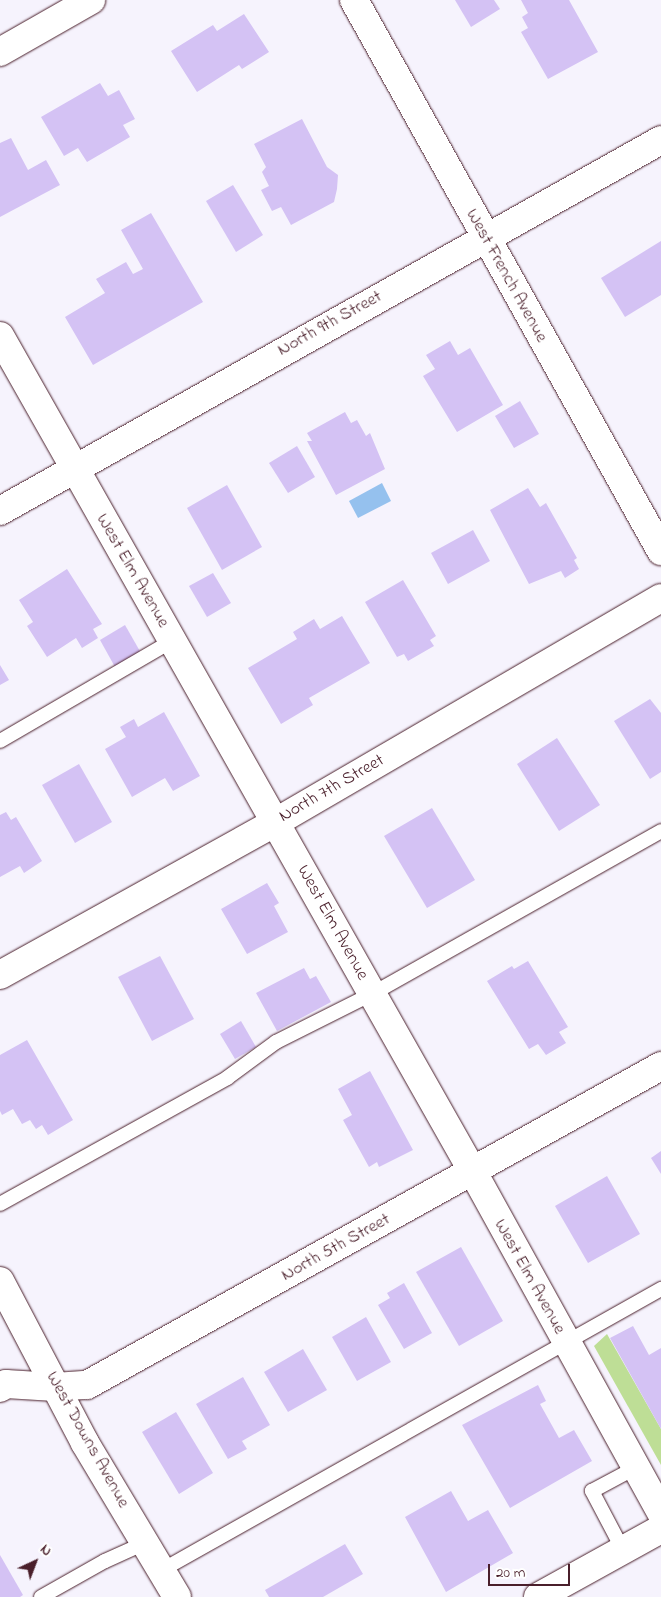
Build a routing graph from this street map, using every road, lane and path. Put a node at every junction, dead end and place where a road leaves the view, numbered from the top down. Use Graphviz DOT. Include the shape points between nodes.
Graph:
graph roads {
  1 [pos="354,0"];
  2 [pos="83,2"];
  3 [pos="0,52"];
  4 [pos="661,140"];
  5 [pos="484,238"];
  6 [pos="0,336"];
  7 [pos="73,468"];
  8 [pos="0,511"];
  9 [pos="661,551"];
  10 [pos="661,598"];
  11 [pos="172,642"];
  12 [pos="0,741"];
  13 [pos="276,822"];
  14 [pos="661,831"];
  15 [pos="0,975"];
  16 [pos="372,994"];
  17 [pos="661,1066"];
  18 [pos="472,1172"];
  19 [pos="0,1204"];
  20 [pos="0,1281"];
  21 [pos="661,1289"];
  22 [pos="566,1343"];
  23 [pos="54,1387"];
  24 [pos="0,1388"];
  25 [pos="636,1468"];
  26 [pos="661,1513"];
  27 [pos="661,1529"];
  28 [pos="145,1543"];
  29 [pos="623,1550"];
  30 [pos="162,1570"];
  31 [pos="41,1597"];
  32 [pos="177,1597"];
  33 [pos="538,1597"];
  1 -- 5 [label="street, West French Avenue"];
  2 -- 3 [label="street"];
  4 -- 5 [label="street, North 9th Street"];
  5 -- 7 [label="street, North 9th Street"];
  5 -- 9 [label="street, West French Avenue"];
  6 -- 7 [label="street, West Elm Avenue"];
  7 -- 8 [label="street, North 9th Street"];
  7 -- 11 [label="street, West Elm Avenue"];
  10 -- 13 [label="street, North 7th Street"];
  11 -- 12 [label="lane"];
  11 -- 13 [label="street, West Elm Avenue"];
  13 -- 15 [label="street, North 7th Street"];
  13 -- 16 [label="street, West Elm Avenue"];
  14 -- 16 [label="lane"];
  16 -- 18 [label="street, West Elm Avenue"];
  16 -- 19 [label="lane" via="276,1042 227,1078"];
  17 -- 18 [label="street, North 5th Street"];
  18 -- 22 [label="street, West Elm Avenue"];
  18 -- 23 [label="street, North 5th Street" via="87,1385"];
  20 -- 23 [label="street, West Downs Avenue"];
  21 -- 22 [label="lane"];
  22 -- 25 [label="street, West Elm Avenue"];
  22 -- 30 [label="lane"];
  23 -- 24 [label="street, North 5th Street" via="6,1384"];
  23 -- 28 [label="street, West Downs Avenue"];
  25 -- 26 [label="street, West Elm Avenue"];
  25 -- 29 [label="lane" via="592,1491"];
  27 -- 29 [label="street"];
  28 -- 30 [label="street, West Downs Avenue"];
  28 -- 31 [label="lane"];
  29 -- 33 [label="street"];
  30 -- 32 [label="street, West Downs Avenue"];
}
